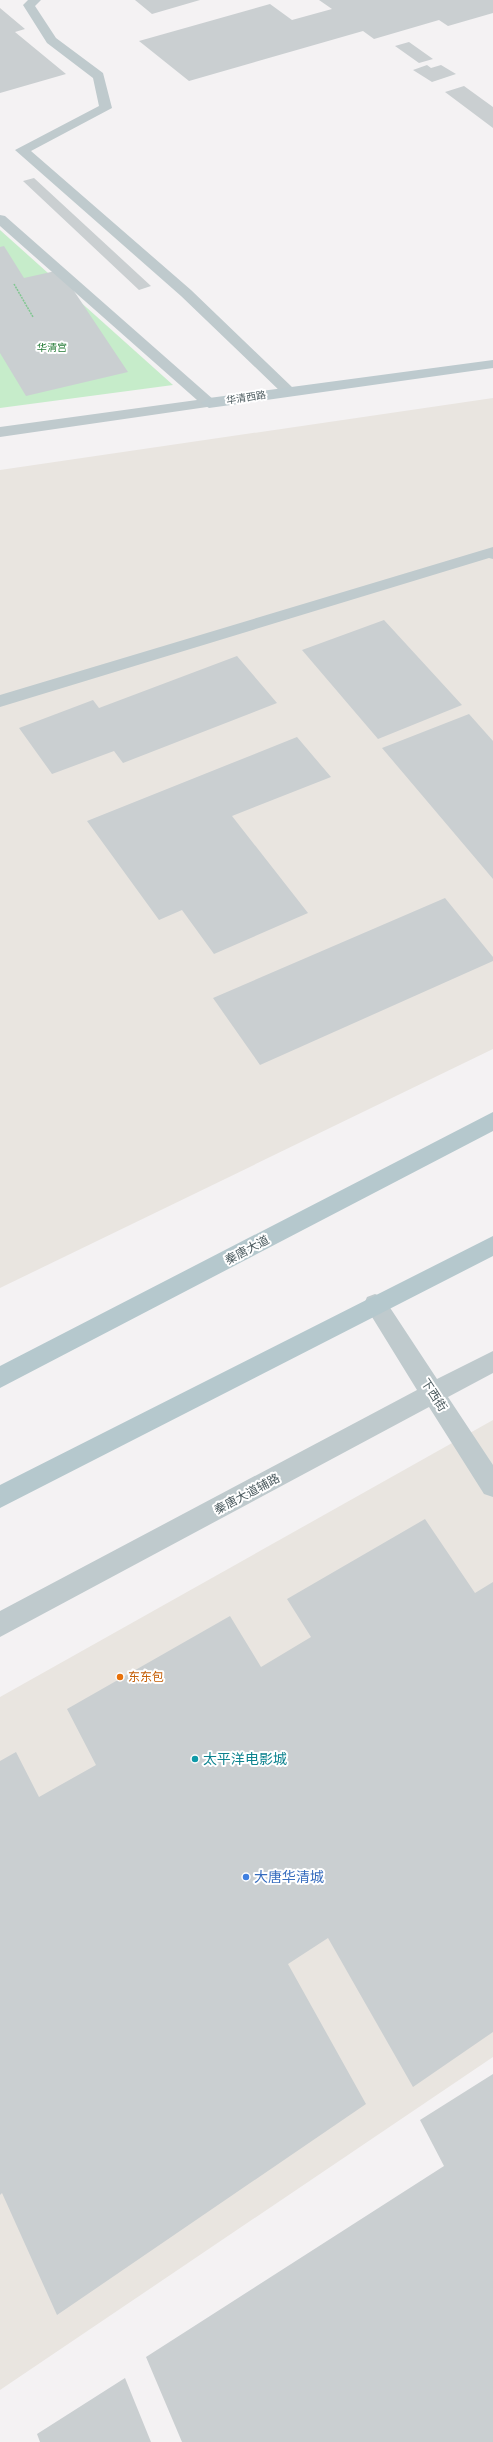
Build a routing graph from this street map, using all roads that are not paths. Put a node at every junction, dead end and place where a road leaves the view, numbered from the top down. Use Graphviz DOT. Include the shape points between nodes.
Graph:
graph roads {
  1 [pos="36,0"];
  2 [pos="0,220"];
  3 [pos="493,364"];
  4 [pos="287,390"];
  5 [pos="209,403"];
  6 [pos="0,432"];
  7 [pos="493,554"];
  8 [pos="0,701"];
  9 [pos="493,1121"];
  10 [pos="493,1245"];
  11 [pos="375,1304"];
  12 [pos="493,1361"];
  13 [pos="0,1378"];
  14 [pos="434,1394"];
  15 [pos="493,1486"];
  16 [pos="0,1497"];
  17 [pos="0,1625"];
  1 -- 4 [label="street" via="29,5 51,40 99,76 106,108 22,150 186,293"];
  2 -- 5 [label="street"];
  3 -- 4 [label="street, 华清西路"];
  4 -- 5 [label="street, 华清西路"];
  5 -- 6 [label="street, 华清西路"];
  7 -- 8 [label="street" via="491,552"];
  9 -- 13 [label="main road, 秦唐大道"];
  10 -- 11 [label="main road"];
  11 -- 14 [label="street, 下西街"];
  11 -- 16 [label="main road"];
  12 -- 14 [label="street, 秦唐大道辅路"];
  14 -- 15 [label="street, 下西街"];
  14 -- 17 [label="street, 秦唐大道辅路"];
}
